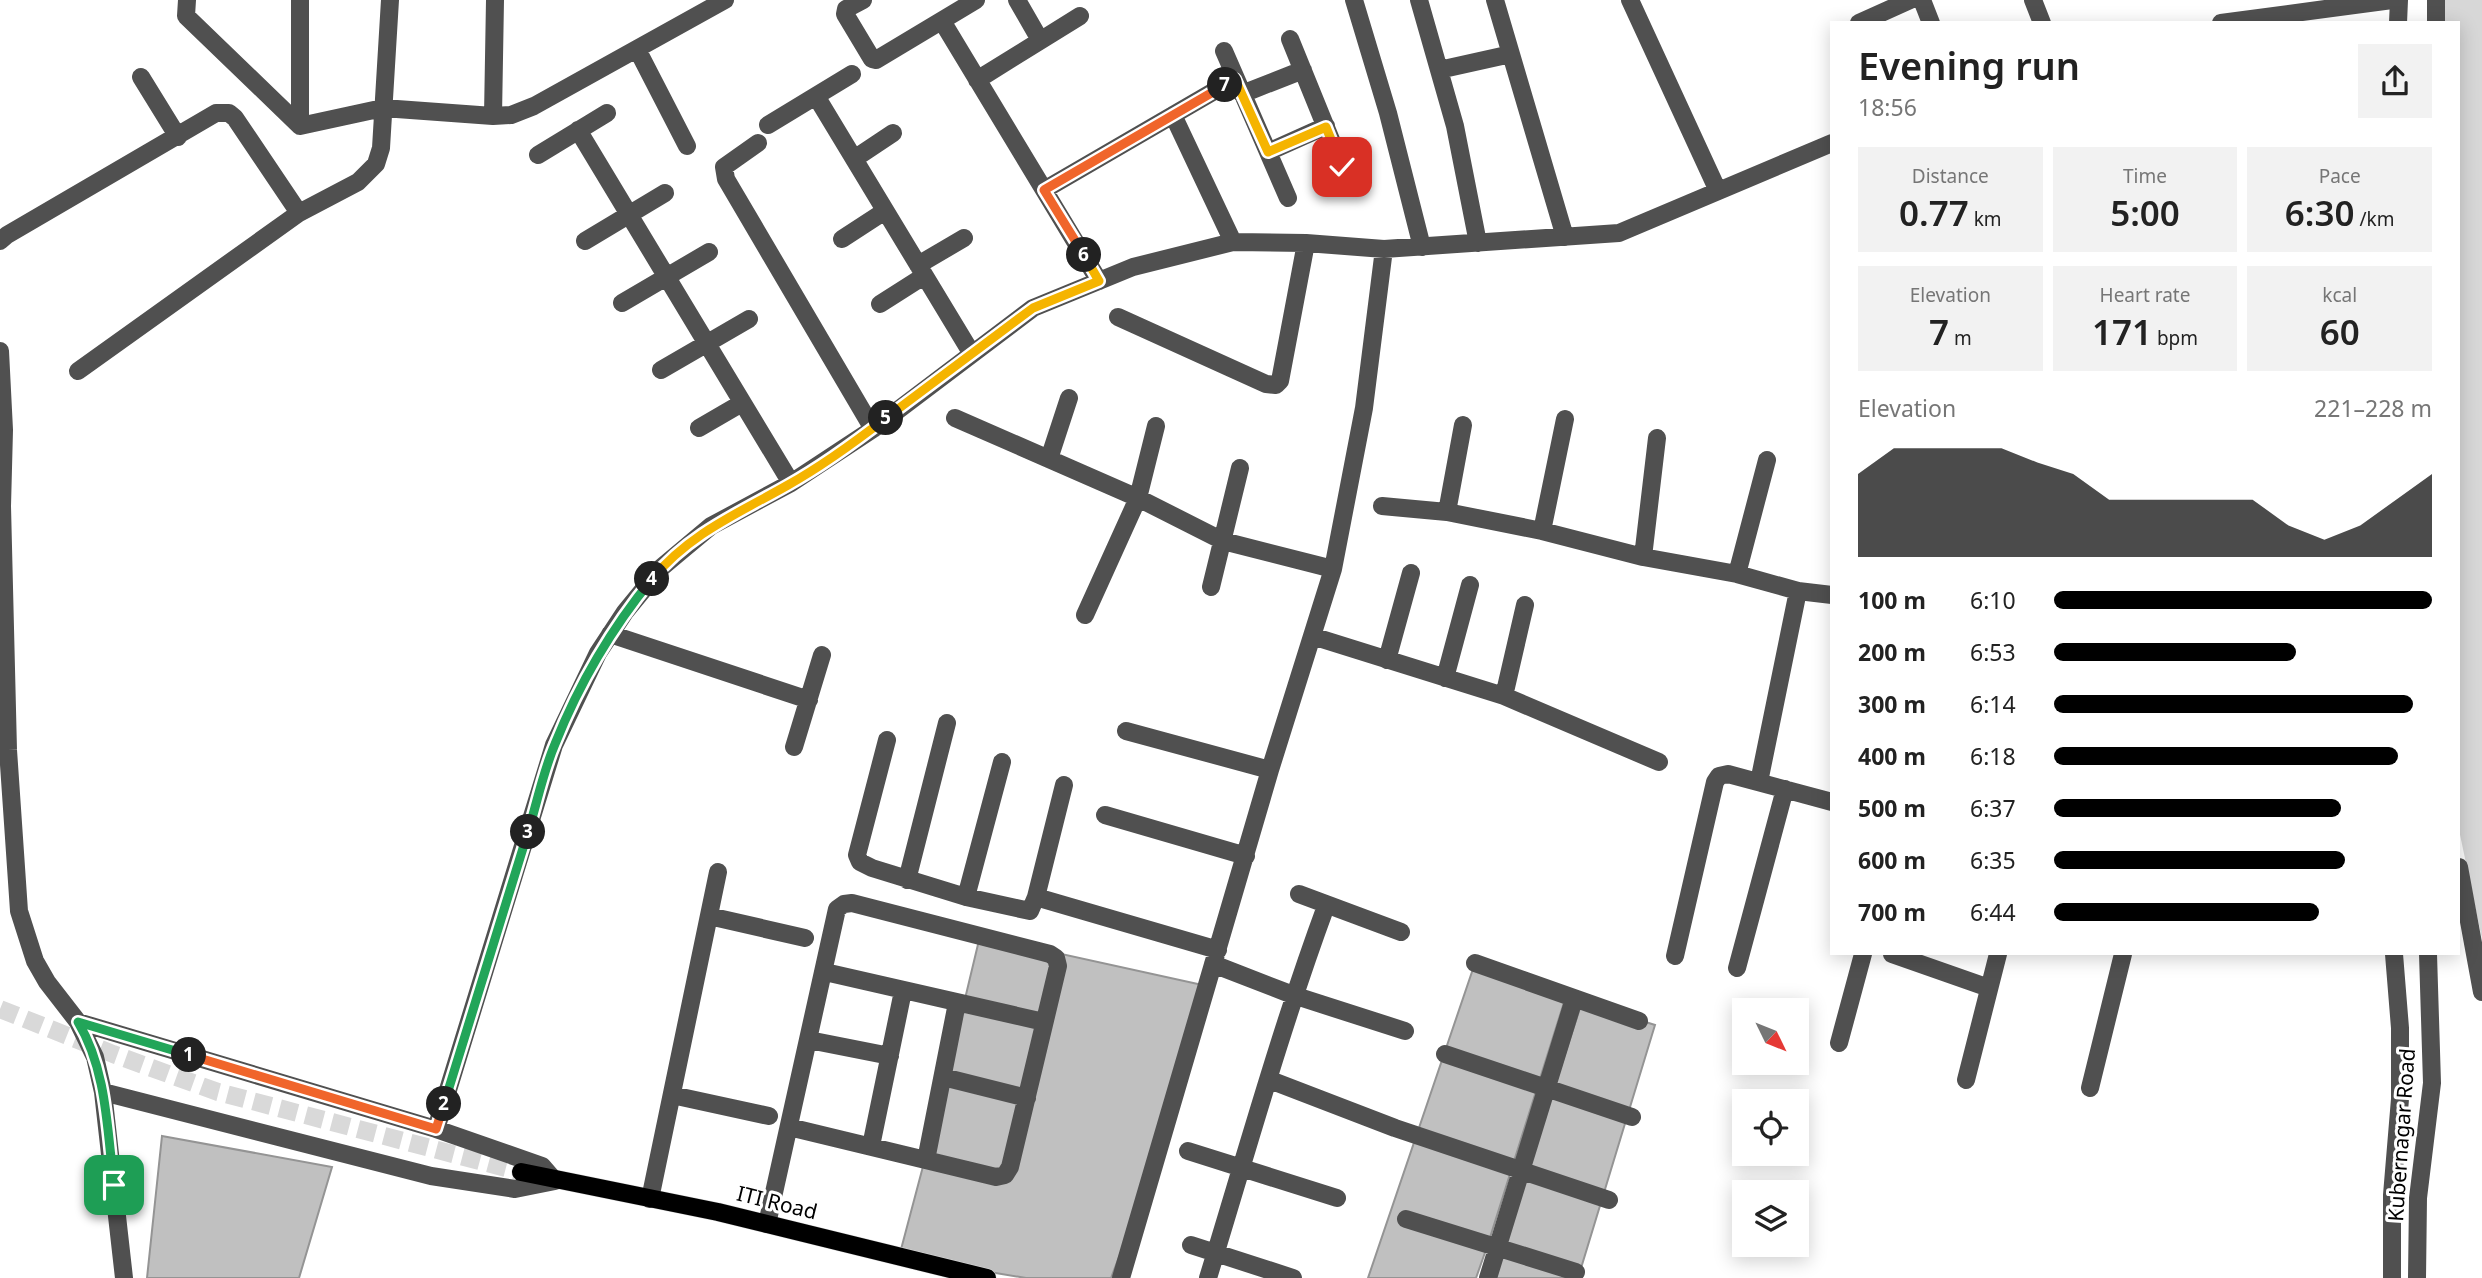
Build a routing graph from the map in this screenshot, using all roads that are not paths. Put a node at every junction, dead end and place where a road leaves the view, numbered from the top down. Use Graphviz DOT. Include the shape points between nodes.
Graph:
graph roads {
  1 [pos="187,0"];
  2 [pos="300,0"];
  3 [pos="390,0"];
  4 [pos="495,0"];
  5 [pos="725,0"];
  6 [pos="863,0"];
  7 [pos="976,0"];
  8 [pos="1017,0"];
  9 [pos="1354,0"];
  10 [pos="1419,0"];
  11 [pos="1495,0"];
  12 [pos="1630,0"];
  13 [pos="1910,0"];
  14 [pos="1922,0"];
  15 [pos="2034,0"];
  16 [pos="2392,0"];
  17 [pos="2399,0"];
  18 [pos="2436,0"];
  19 [pos="2366,2"];
  20 [pos="1080,16"];
  21 [pos="942,21"];
  22 [pos="1863,21"];
  23 [pos="1930,21"];
  24 [pos="2041,21"];
  25 [pos="2235,21"];
  26 [pos="2366,21"];
  27 [pos="2399,21"];
  28 [pos="2436,21"];
  29 [pos="1290,39"];
  30 [pos="1040,40"];
  31 [pos="637,49"];
  32 [pos="1224,51"];
  33 [pos="1511,54"];
  34 [pos="1303,70"];
  35 [pos="1439,70"];
  36 [pos="852,74"];
  37 [pos="141,77"];
  38 [pos="977,80"];
  39 [pos="1239,86"];
  40 [pos="816,96"];
  41 [pos="383,108"];
  42 [pos="607,113"];
  43 [pos="1173,115"];
  44 [pos="493,116"];
  45 [pos="768,125"];
  46 [pos="300,126"];
  47 [pos="1326,127"];
  48 [pos="578,130"];
  49 [pos="893,133"];
  50 [pos="178,136"];
  51 [pos="758,143"];
  52 [pos="1830,144"];
  53 [pos="687,146"];
  54 [pos="1268,152"];
  55 [pos="538,155"];
  56 [pos="854,159"];
  57 [pos="1342,167"];
  58 [pos="1044,190"];
  59 [pos="1718,191"];
  60 [pos="665,193"];
  61 [pos="1288,198"];
  62 [pos="885,211"];
  63 [pos="299,213"];
  64 [pos="629,215"];
  65 [pos="1565,237"];
  66 [pos="964,238"];
  67 [pos="842,239"];
  68 [pos="584,241"];
  69 [pos="0,242"];
  70 [pos="1233,242"];
  71 [pos="1306,243"];
  72 [pos="1478,243"];
  73 [pos="1422,247"];
  74 [pos="1384,250"];
  75 [pos="709,252"];
  76 [pos="921,271"];
  77 [pos="667,277"];
  78 [pos="1099,281"];
  79 [pos="622,303"];
  80 [pos="880,304"];
  81 [pos="1118,317"];
  82 [pos="749,319"];
  83 [pos="706,343"];
  84 [pos="0,351"];
  85 [pos="972,354"];
  86 [pos="661,370"];
  87 [pos="78,371"];
  88 [pos="1069,398"];
  89 [pos="742,403"];
  90 [pos="955,418"];
  91 [pos="1565,419"];
  92 [pos="1463,425"];
  93 [pos="1156,426"];
  94 [pos="699,428"];
  95 [pos="873,429"];
  96 [pos="1657,438"];
  97 [pos="1049,459"];
  98 [pos="1767,460"];
  99 [pos="1240,468"];
  100 [pos="791,484"];
  101 [pos="1138,498"];
  102 [pos="1382,506"];
  103 [pos="1447,512"];
  104 [pos="1542,531"];
  105 [pos="1223,541"];
  106 [pos="1643,557"];
  107 [pos="1333,569"];
  108 [pos="1411,573"];
  109 [pos="1737,574"];
  110 [pos="1470,585"];
  111 [pos="1211,587"];
  112 [pos="1798,591"];
  113 [pos="1830,595"];
  114 [pos="1525,605"];
  115 [pos="1085,615"];
  116 [pos="610,634"];
  117 [pos="1312,636"];
  118 [pos="822,655"];
  119 [pos="1387,660"];
  120 [pos="1446,678"];
  121 [pos="1504,696"];
  122 [pos="809,700"];
  123 [pos="947,723"];
  124 [pos="1126,731"];
  125 [pos="887,740"];
  126 [pos="794,747"];
  127 [pos="1002,762"];
  128 [pos="1659,762"];
  129 [pos="1270,770"];
  130 [pos="1759,782"];
  131 [pos="1064,785"];
  132 [pos="1785,789"];
  133 [pos="1830,801"];
  134 [pos="1105,815"];
  135 [pos="1245,856"];
  136 [pos="2460,872"];
  137 [pos="719,873"];
  138 [pos="906,880"];
  139 [pos="1299,894"];
  140 [pos="966,897"];
  141 [pos="1036,897"];
  142 [pos="1326,906"];
  143 [pos="709,916"];
  144 [pos="1401,932"];
  145 [pos="805,938"];
  146 [pos="1863,955"];
  147 [pos="1895,955"];
  148 [pos="1998,955"];
  149 [pos="2123,955"];
  150 [pos="2394,955"];
  151 [pos="2428,955"];
  152 [pos="1675,956"];
  153 [pos="1215,957"];
  154 [pos="1475,963"];
  155 [pos="1737,968"];
  156 [pos="825,972"];
  157 [pos="1989,988"];
  158 [pos="903,991"];
  159 [pos="2482,992"];
  160 [pos="1293,995"];
  161 [pos="1574,999"];
  162 [pos="957,1003"];
  163 [pos="1639,1021"];
  164 [pos="78,1022"];
  165 [pos="1044,1022"];
  166 [pos="1405,1031"];
  167 [pos="809,1040"];
  168 [pos="1839,1043"];
  169 [pos="1445,1054"];
  170 [pos="890,1056"];
  171 [pos="943,1077"];
  172 [pos="1270,1080"];
  173 [pos="1966,1080"];
  174 [pos="1546,1088"];
  175 [pos="2090,1088"];
  176 [pos="103,1093"];
  177 [pos="672,1095"];
  178 [pos="1027,1098"];
  179 [pos="769,1116"];
  180 [pos="1632,1117"];
  181 [pos="789,1127"];
  182 [pos="436,1129"];
  183 [pos="872,1146"];
  184 [pos="1188,1151"];
  185 [pos="926,1160"];
  186 [pos="1241,1169"];
  187 [pos="1522,1170"];
  188 [pos="521,1172"];
  189 [pos="555,1181"];
  190 [pos="1337,1198"];
  191 [pos="650,1199"];
  192 [pos="1609,1200"];
  193 [pos="1406,1219"];
  194 [pos="767,1224"];
  195 [pos="1191,1245"];
  196 [pos="1498,1247"];
  197 [pos="1215,1253"];
  198 [pos="1576,1272"];
  199 [pos="124,1278"];
  200 [pos="987,1278"];
  201 [pos="1121,1278"];
  202 [pos="1208,1278"];
  203 [pos="1293,1278"];
  204 [pos="1488,1278"];
  205 [pos="2392,1278"];
  206 [pos="2417,1278"];
  1 -- 46 [label="street" via="186,16"];
  2 -- 46 [label="street"];
  3 -- 41 [label="street"];
  4 -- 44 [label="street"];
  5 -- 31 [label="street"];
  6 -- 21 [label="street" via="845,14 872,59 881,59"];
  7 -- 21 [label="street"];
  8 -- 30 [label="street"];
  9 -- 73 [label="street"];
  10 -- 35 [label="street"];
  11 -- 33 [label="street"];
  12 -- 59 [label="street"];
  13 -- 22 [label="street"];
  14 -- 23 [label="street"];
  15 -- 24 [label="street"];
  16 -- 19 [label="street"];
  17 -- 27 [label="street"];
  18 -- 28 [label="street"];
  19 -- 25 [label="street"];
  19 -- 26 [label="street"];
  20 -- 30 [label="street"];
  21 -- 38 [label="street"];
  29 -- 34 [label="street"];
  30 -- 38 [label="street"];
  31 -- 44 [label="street" via="534,106"];
  31 -- 53 [label="street"];
  32 -- 39 [label="street"];
  33 -- 35 [label="street"];
  33 -- 65 [label="street"];
  34 -- 39 [label="street"];
  34 -- 47 [label="street"];
  35 -- 72 [label="street"];
  36 -- 40 [label="street"];
  37 -- 50 [label="street"];
  38 -- 58 [label="street"];
  39 -- 43 [label="street"];
  39 -- 54 [label="street"];
  40 -- 45 [label="street"];
  40 -- 56 [label="street"];
  41 -- 44 [label="street"];
  41 -- 46 [label="street"];
  41 -- 63 [label="street" via="381,148 369,173"];
  42 -- 48 [label="street"];
  43 -- 58 [label="street"];
  43 -- 70 [label="street"];
  47 -- 54 [label="street"];
  47 -- 57 [label="street"];
  48 -- 55 [label="street"];
  48 -- 64 [label="street"];
  49 -- 56 [label="street"];
  50 -- 63 [label="street" via="216,113 229,113"];
  50 -- 69 [label="street"];
  51 -- 95 [label="street" via="724,167 726,178"];
  52 -- 59 [label="street"];
  54 -- 61 [label="street"];
  56 -- 62 [label="street"];
  58 -- 78 [label="street"];
  59 -- 65 [label="street" via="1619,233"];
  60 -- 64 [label="street"];
  62 -- 67 [label="street"];
  62 -- 76 [label="street"];
  63 -- 87 [label="street"];
  64 -- 68 [label="street"];
  64 -- 77 [label="street"];
  65 -- 72 [label="street"];
  66 -- 76 [label="street"];
  70 -- 71 [label="street"];
  70 -- 78 [label="street" via="1133,267"];
  71 -- 74 [label="street"];
  71 -- 81 [label="street" via="1276,385"];
  72 -- 73 [label="street"];
  73 -- 74 [label="street"];
  74 -- 107 [label="street" via="1364,408"];
  75 -- 77 [label="street"];
  76 -- 80 [label="street"];
  76 -- 85 [label="street"];
  77 -- 79 [label="street"];
  77 -- 83 [label="street"];
  78 -- 85 [label="street" via="1033,308"];
  82 -- 83 [label="street"];
  83 -- 86 [label="street"];
  83 -- 89 [label="street"];
  84 -- 164 [label="street" via="8,750 19,911 35,961"];
  85 -- 95 [label="street"];
  88 -- 97 [label="street"];
  89 -- 94 [label="street"];
  89 -- 100 [label="street"];
  90 -- 97 [label="street"];
  91 -- 104 [label="street"];
  92 -- 103 [label="street"];
  93 -- 101 [label="street"];
  95 -- 100 [label="street"];
  96 -- 106 [label="street"];
  97 -- 101 [label="street"];
  98 -- 109 [label="street"];
  99 -- 105 [label="street"];
  100 -- 116 [label="street" via="711,526 662,567"];
  101 -- 105 [label="street"];
  101 -- 115 [label="street"];
  102 -- 103 [label="street"];
  103 -- 104 [label="street"];
  104 -- 106 [label="street"];
  105 -- 107 [label="street"];
  105 -- 111 [label="street"];
  106 -- 109 [label="street"];
  107 -- 117 [label="street"];
  108 -- 119 [label="street"];
  109 -- 112 [label="street"];
  110 -- 120 [label="street"];
  112 -- 113 [label="street"];
  112 -- 130 [label="street"];
  114 -- 121 [label="street"];
  116 -- 122 [label="street"];
  116 -- 182 [label="street" via="554,745"];
  117 -- 119 [label="street"];
  117 -- 129 [label="street"];
  118 -- 122 [label="street"];
  119 -- 120 [label="street"];
  120 -- 121 [label="street"];
  121 -- 128 [label="street"];
  122 -- 126 [label="street"];
  123 -- 138 [label="street"];
  124 -- 129 [label="street"];
  125 -- 138 [label="street" via="857,855 860,862"];
  127 -- 140 [label="street"];
  129 -- 135 [label="street"];
  130 -- 132 [label="street"];
  130 -- 152 [label="street" via="1728,774 1716,782"];
  131 -- 141 [label="street"];
  132 -- 133 [label="street"];
  132 -- 155 [label="street"];
  134 -- 135 [label="street"];
  135 -- 153 [label="street"];
  136 -- 159 [label="street"];
  137 -- 143 [label="street"];
  138 -- 140 [label="street"];
  139 -- 142 [label="street"];
  140 -- 141 [label="street" via="1030,911"];
  141 -- 153 [label="street"];
  142 -- 144 [label="street"];
  142 -- 160 [label="street"];
  143 -- 145 [label="street"];
  143 -- 177 [label="street"];
  146 -- 168 [label="street"];
  147 -- 157 [label="street"];
  148 -- 157 [label="street"];
  149 -- 175 [label="street"];
  150 -- 205 [label="street, Kubernagar Road" via="2400,1099 2392,1195"];
  151 -- 206 [label="street, Kubernagar Road" via="2432,1083 2417,1198"];
  153 -- 160 [label="street"];
  153 -- 201 [label="street"];
  154 -- 161 [label="street"];
  156 -- 158 [label="street"];
  156 -- 165 [label="street" via="837,909 852,903 1050,954 1058,966"];
  156 -- 167 [label="street"];
  157 -- 173 [label="street"];
  158 -- 162 [label="street"];
  158 -- 170 [label="street"];
  160 -- 166 [label="street"];
  160 -- 172 [label="street"];
  161 -- 163 [label="street"];
  161 -- 174 [label="street"];
  162 -- 165 [label="street"];
  162 -- 171 [label="street"];
  164 -- 176 [label="street" via="95,1057"];
  164 -- 182 [label="street"];
  165 -- 178 [label="street"];
  167 -- 170 [label="street"];
  167 -- 181 [label="street"];
  169 -- 174 [label="street"];
  170 -- 183 [label="street"];
  171 -- 178 [label="street"];
  171 -- 185 [label="street"];
  172 -- 186 [label="street"];
  172 -- 187 [label="street"];
  174 -- 180 [label="street"];
  174 -- 187 [label="street"];
  176 -- 189 [label="street" via="431,1176 515,1189"];
  176 -- 199 [label="street"];
  177 -- 179 [label="street"];
  177 -- 191 [label="street"];
  178 -- 185 [label="street" via="1005,1175 996,1177"];
  181 -- 183 [label="street"];
  181 -- 194 [label="street"];
  182 -- 189 [label="street" via="542,1166"];
  183 -- 185 [label="street"];
  184 -- 186 [label="street"];
  186 -- 190 [label="street"];
  186 -- 197 [label="street"];
  187 -- 192 [label="street"];
  187 -- 196 [label="street"];
  188 -- 189 [label="main road, ITI Road"];
  189 -- 191 [label="main road, ITI Road"];
  191 -- 194 [label="main road, ITI Road"];
  193 -- 196 [label="street"];
  194 -- 200 [label="main road, ITI Road"];
  195 -- 197 [label="street"];
  196 -- 198 [label="street"];
  196 -- 204 [label="street"];
  197 -- 202 [label="street"];
  197 -- 203 [label="street"];
}
